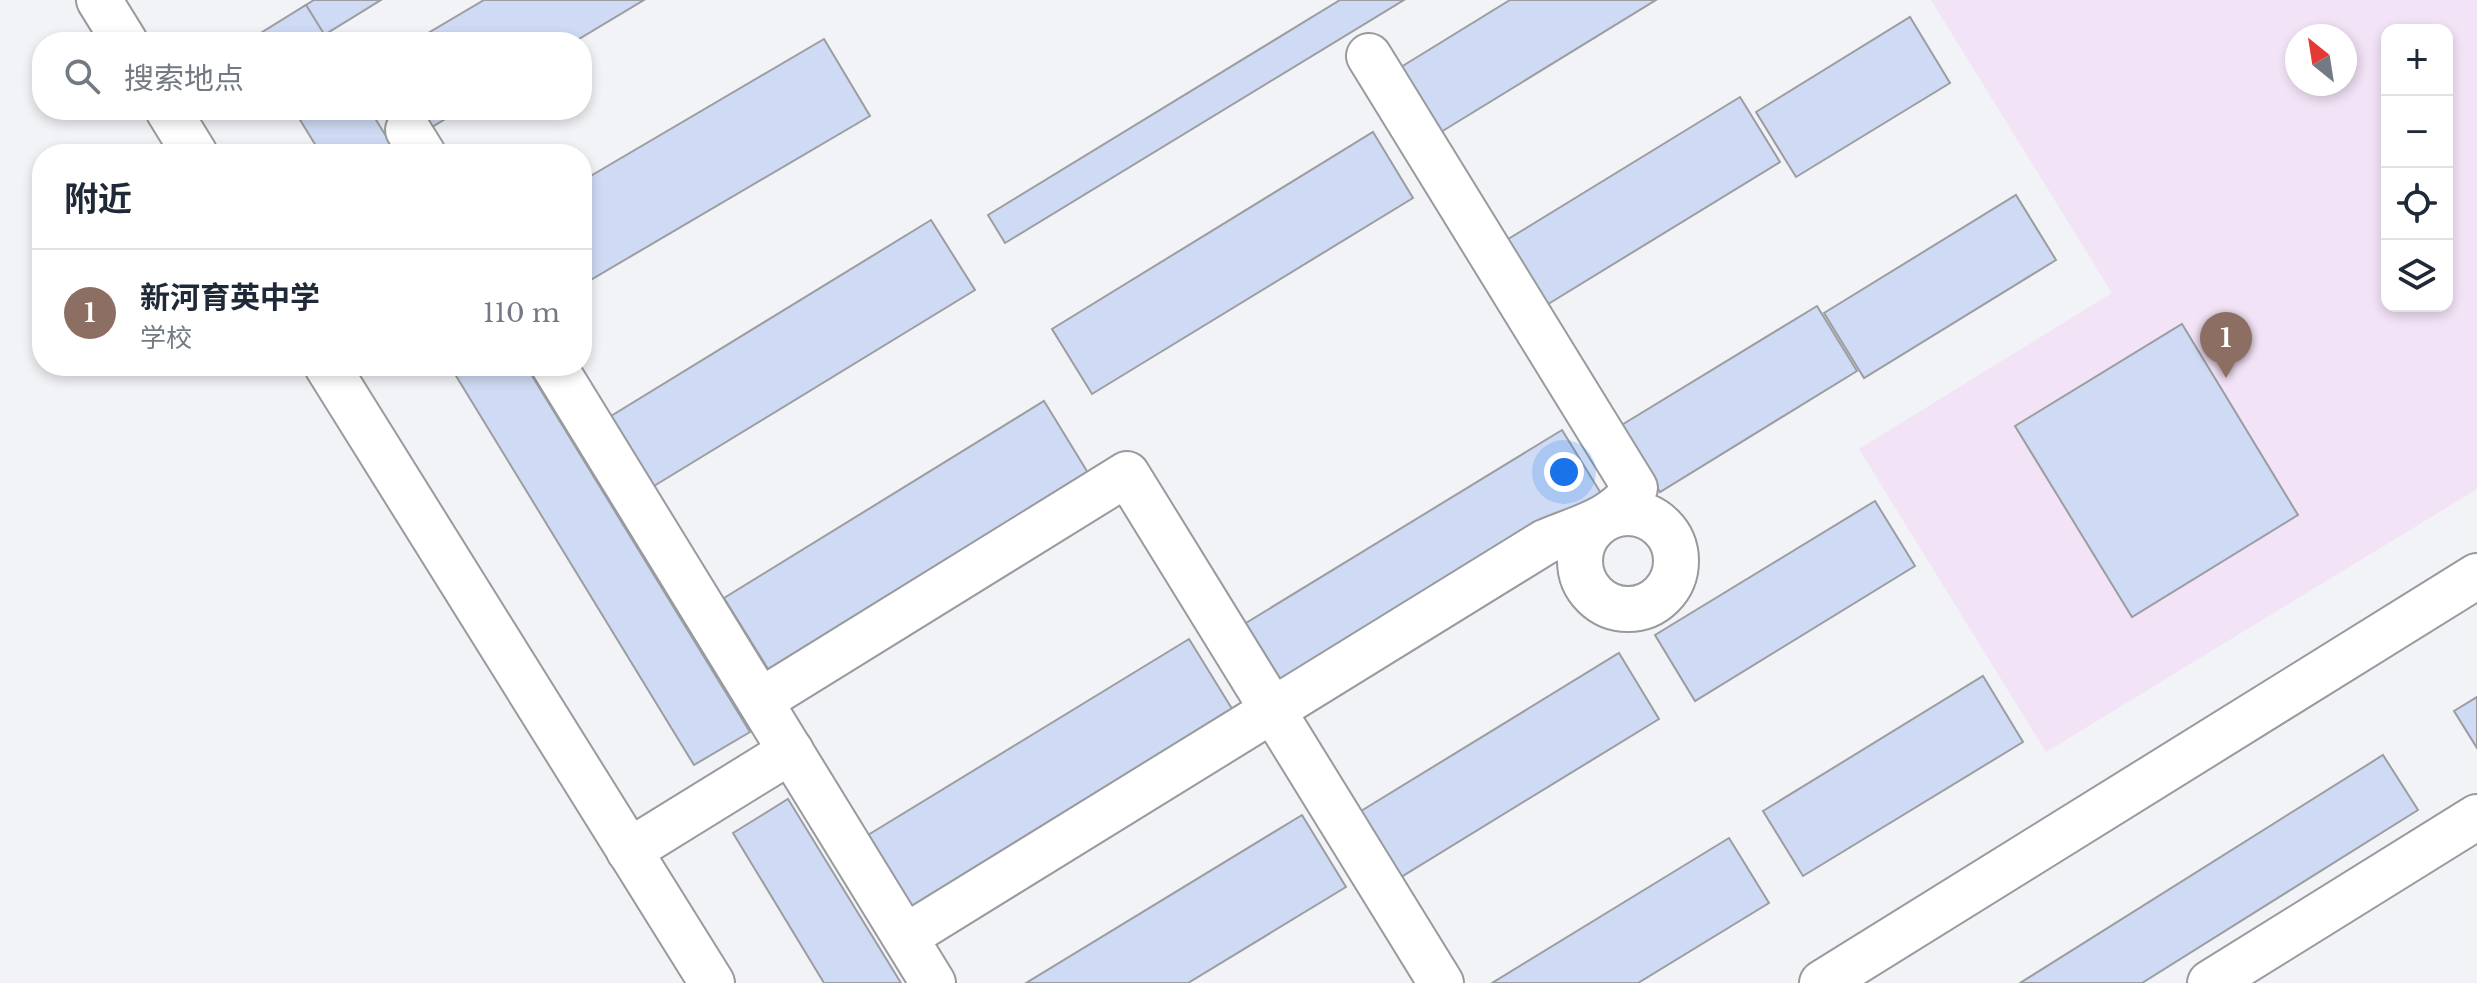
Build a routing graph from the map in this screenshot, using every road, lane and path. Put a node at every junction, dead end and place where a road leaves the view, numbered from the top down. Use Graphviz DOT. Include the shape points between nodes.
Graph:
graph roads {
  1 [pos="99,0"];
  2 [pos="119,32"];
  3 [pos="1369,56"];
  4 [pos="174,120"];
  5 [pos="189,144"];
  6 [pos="333,376"];
  7 [pos="560,376"];
  8 [pos="2477,576"];
  9 [pos="760,701"];
  10 [pos="1273,710"];
  11 [pos="791,751"];
  12 [pos="2477,817"];
  13 [pos="629,851"];
  14 [pos="905,937"];
  15 [pos="2233,977"];
  16 [pos="712,983"];
  17 [pos="933,983"];
  18 [pos="1441,983"];
  19 [pos="1822,983"];
  1 -- 2 [label="street"];
  3 -- 10 [label="street" via="1635,488 1604,518 1545,542"];
  4 -- 5 [label="street"];
  6 -- 13 [label="street"];
  7 -- 9 [label="street"];
  8 -- 19 [label="street"];
  9 -- 10 [label="street" via="1127,474"];
  9 -- 11 [label="street"];
  10 -- 14 [label="street"];
  10 -- 18 [label="street"];
  11 -- 13 [label="street"];
  11 -- 14 [label="street"];
  12 -- 15 [label="street"];
  13 -- 16 [label="street"];
  14 -- 17 [label="street"];
}
